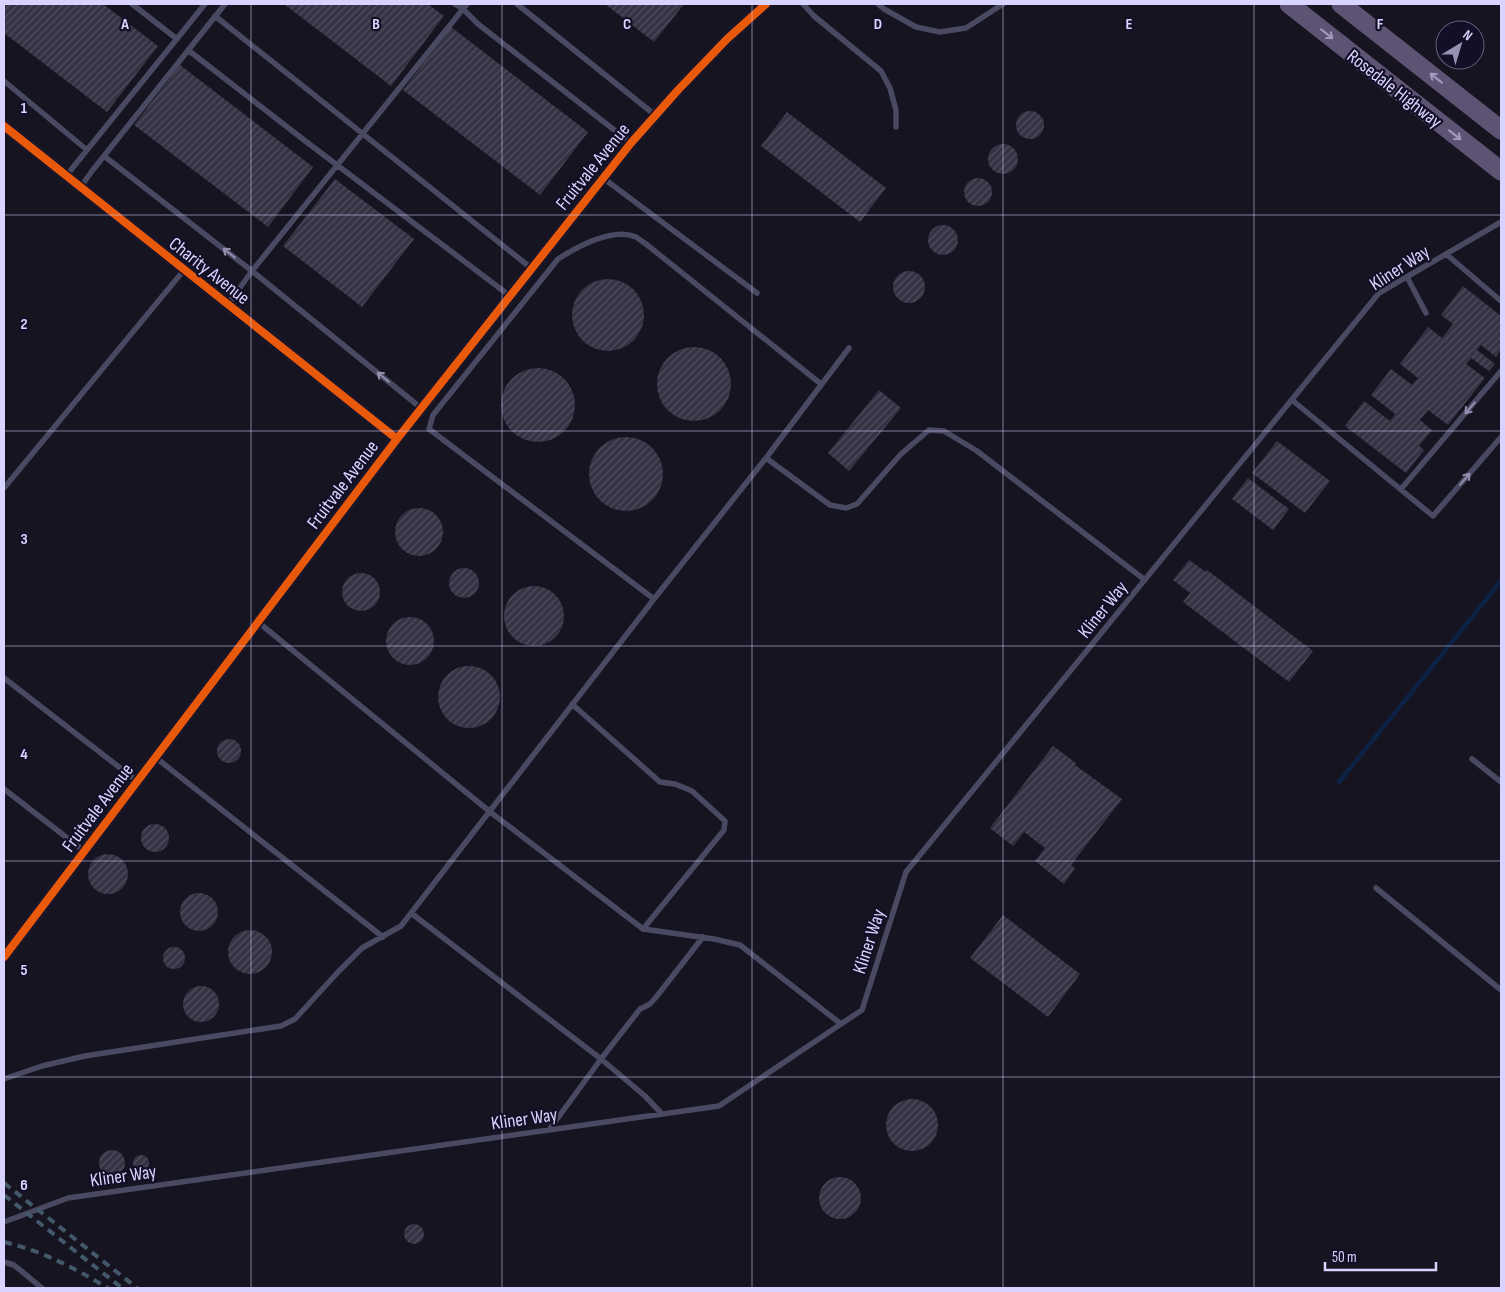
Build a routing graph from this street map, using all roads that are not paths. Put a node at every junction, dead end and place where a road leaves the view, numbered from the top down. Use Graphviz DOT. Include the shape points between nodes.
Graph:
graph roads {
  1 [pos="132,4"];
  2 [pos="196,4"];
  3 [pos="225,4"];
  4 [pos="455,4"];
  5 [pos="517,4"];
  6 [pos="766,4"];
  7 [pos="804,4"];
  8 [pos="878,4"];
  9 [pos="1003,4"];
  10 [pos="1289,4"];
  11 [pos="1341,4"];
  12 [pos="204,6"];
  13 [pos="465,6"];
  14 [pos="215,16"];
  15 [pos="177,39"];
  16 [pos="188,50"];
  17 [pos="4,81"];
  18 [pos="655,115"];
  19 [pos="4,126"];
  20 [pos="896,127"];
  21 [pos="1501,130"];
  22 [pos="363,133"];
  23 [pos="630,143"];
  24 [pos="87,150"];
  25 [pos="104,156"];
  26 [pos="336,165"];
  27 [pos="1501,171"];
  28 [pos="66,176"];
  29 [pos="603,178"];
  30 [pos="80,188"];
  31 [pos="1501,222"];
  32 [pos="1446,254"];
  33 [pos="531,268"];
  34 [pos="184,270"];
  35 [pos="252,271"];
  36 [pos="1407,277"];
  37 [pos="758,293"];
  38 [pos="510,296"];
  39 [pos="1501,301"];
  40 [pos="228,304"];
  41 [pos="1426,314"];
  42 [pos="849,348"];
  43 [pos="1501,371"];
  44 [pos="821,384"];
  45 [pos="1292,400"];
  46 [pos="421,408"];
  47 [pos="1501,438"];
  48 [pos="397,439"];
  49 [pos="766,458"];
  50 [pos="4,488"];
  51 [pos="1401,489"];
  52 [pos="1145,580"];
  53 [pos="654,599"];
  54 [pos="258,622"];
  55 [pos="4,678"];
  56 [pos="572,704"];
  57 [pos="155,757"];
  58 [pos="1472,759"];
  59 [pos="137,781"];
  60 [pos="1501,782"];
  61 [pos="4,789"];
  62 [pos="489,811"];
  63 [pos="84,851"];
  64 [pos="1376,888"];
  65 [pos="411,913"];
  66 [pos="642,929"];
  67 [pos="703,937"];
  68 [pos="383,938"];
  69 [pos="4,957"];
  70 [pos="1501,990"];
  71 [pos="841,1024"];
  72 [pos="601,1059"];
  73 [pos="4,1079"];
  74 [pos="662,1114"];
  75 [pos="549,1130"];
  76 [pos="4,1222"];
  77 [pos="4,1262"];
  78 [pos="42,1288"];
  1 -- 15 [label="lane"];
  2 -- 12 [label="lane"];
  3 -- 14 [label="lane"];
  4 -- 13 [label="lane"];
  5 -- 18 [label="lane"];
  6 -- 18 [label="street, Fruitvale Avenue" via="721,45"];
  7 -- 20 [label="lane" via="881,71 896,110"];
  8 -- 9 [label="lane" via="916,27 940,32 966,28"];
  10 -- 27 [label="main road, Rosedale Highway, one-way"];
  21 -- 11 [label="main road, Rosedale Highway, one-way"];
  12 -- 15 [label="lane"];
  13 -- 22 [label="lane"];
  13 -- 23 [label="lane" via="478,24"];
  14 -- 16 [label="lane"];
  14 -- 22 [label="lane"];
  15 -- 24 [label="lane"];
  16 -- 25 [label="lane"];
  16 -- 26 [label="lane"];
  17 -- 24 [label="lane"];
  18 -- 23 [label="street, Fruitvale Avenue"];
  19 -- 28 [label="street, Charity Avenue"];
  22 -- 26 [label="lane"];
  22 -- 33 [label="lane"];
  23 -- 29 [label="street, Fruitvale Avenue"];
  24 -- 28 [label="lane"];
  25 -- 30 [label="lane"];
  35 -- 25 [label="lane, one-way"];
  26 -- 35 [label="lane"];
  26 -- 38 [label="lane"];
  28 -- 30 [label="street, Charity Avenue"];
  29 -- 33 [label="street, Fruitvale Avenue"];
  29 -- 37 [label="lane"];
  30 -- 34 [label="street, Charity Avenue"];
  31 -- 32 [label="lane, Kliner Way"];
  32 -- 36 [label="lane, Kliner Way"];
  32 -- 39 [label="lane"];
  33 -- 38 [label="street, Fruitvale Avenue"];
  34 -- 40 [label="street, Charity Avenue"];
  34 -- 50 [label="lane"];
  35 -- 40 [label="lane"];
  46 -- 35 [label="lane, one-way"];
  36 -- 41 [label="lane"];
  36 -- 45 [label="lane, Kliner Way" via="1379,293"];
  38 -- 46 [label="street, Fruitvale Avenue"];
  40 -- 48 [label="street, Charity Avenue"];
  42 -- 44 [label="lane"];
  43 -- 51 [label="lane, one-way"];
  44 -- 49 [label="lane"];
  44 -- 53 [label="lane" via="646,244 624,235 602,237 558,260 433,415 429,429"];
  45 -- 51 [label="lane"];
  45 -- 52 [label="lane, Kliner Way"];
  46 -- 48 [label="street, Fruitvale Avenue"];
  51 -- 47 [label="lane, one-way" via="1433,516"];
  48 -- 54 [label="street, Fruitvale Avenue"];
  49 -- 52 [label="lane" via="830,505 846,508 857,504 902,454 929,430 944,431 977,451"];
  49 -- 53 [label="lane"];
  52 -- 71 [label="lane, Kliner Way" via="906,872 862,1010"];
  53 -- 56 [label="lane"];
  54 -- 57 [label="street, Fruitvale Avenue"];
  54 -- 62 [label="lane"];
  55 -- 59 [label="lane"];
  56 -- 62 [label="lane"];
  56 -- 66 [label="lane" via="660,782 692,791 725,821 724,830"];
  57 -- 59 [label="street, Fruitvale Avenue"];
  57 -- 68 [label="lane"];
  58 -- 60 [label="lane"];
  59 -- 63 [label="street, Fruitvale Avenue"];
  61 -- 63 [label="lane"];
  62 -- 65 [label="lane"];
  62 -- 66 [label="lane"];
  63 -- 69 [label="street, Fruitvale Avenue"];
  64 -- 70 [label="lane"];
  65 -- 68 [label="lane" via="401,926"];
  65 -- 72 [label="lane"];
  66 -- 67 [label="lane"];
  67 -- 71 [label="lane" via="740,945"];
  67 -- 72 [label="lane" via="657,996 640,1009"];
  68 -- 73 [label="lane" via="362,948 295,1019 281,1026 85,1056"];
  71 -- 74 [label="lane, Kliner Way" via="719,1106"];
  72 -- 74 [label="lane"];
  72 -- 75 [label="lane"];
  74 -- 75 [label="lane, Kliner Way"];
  75 -- 76 [label="lane, Kliner Way" via="68,1198"];
  77 -- 78 [label="lane"];
}
